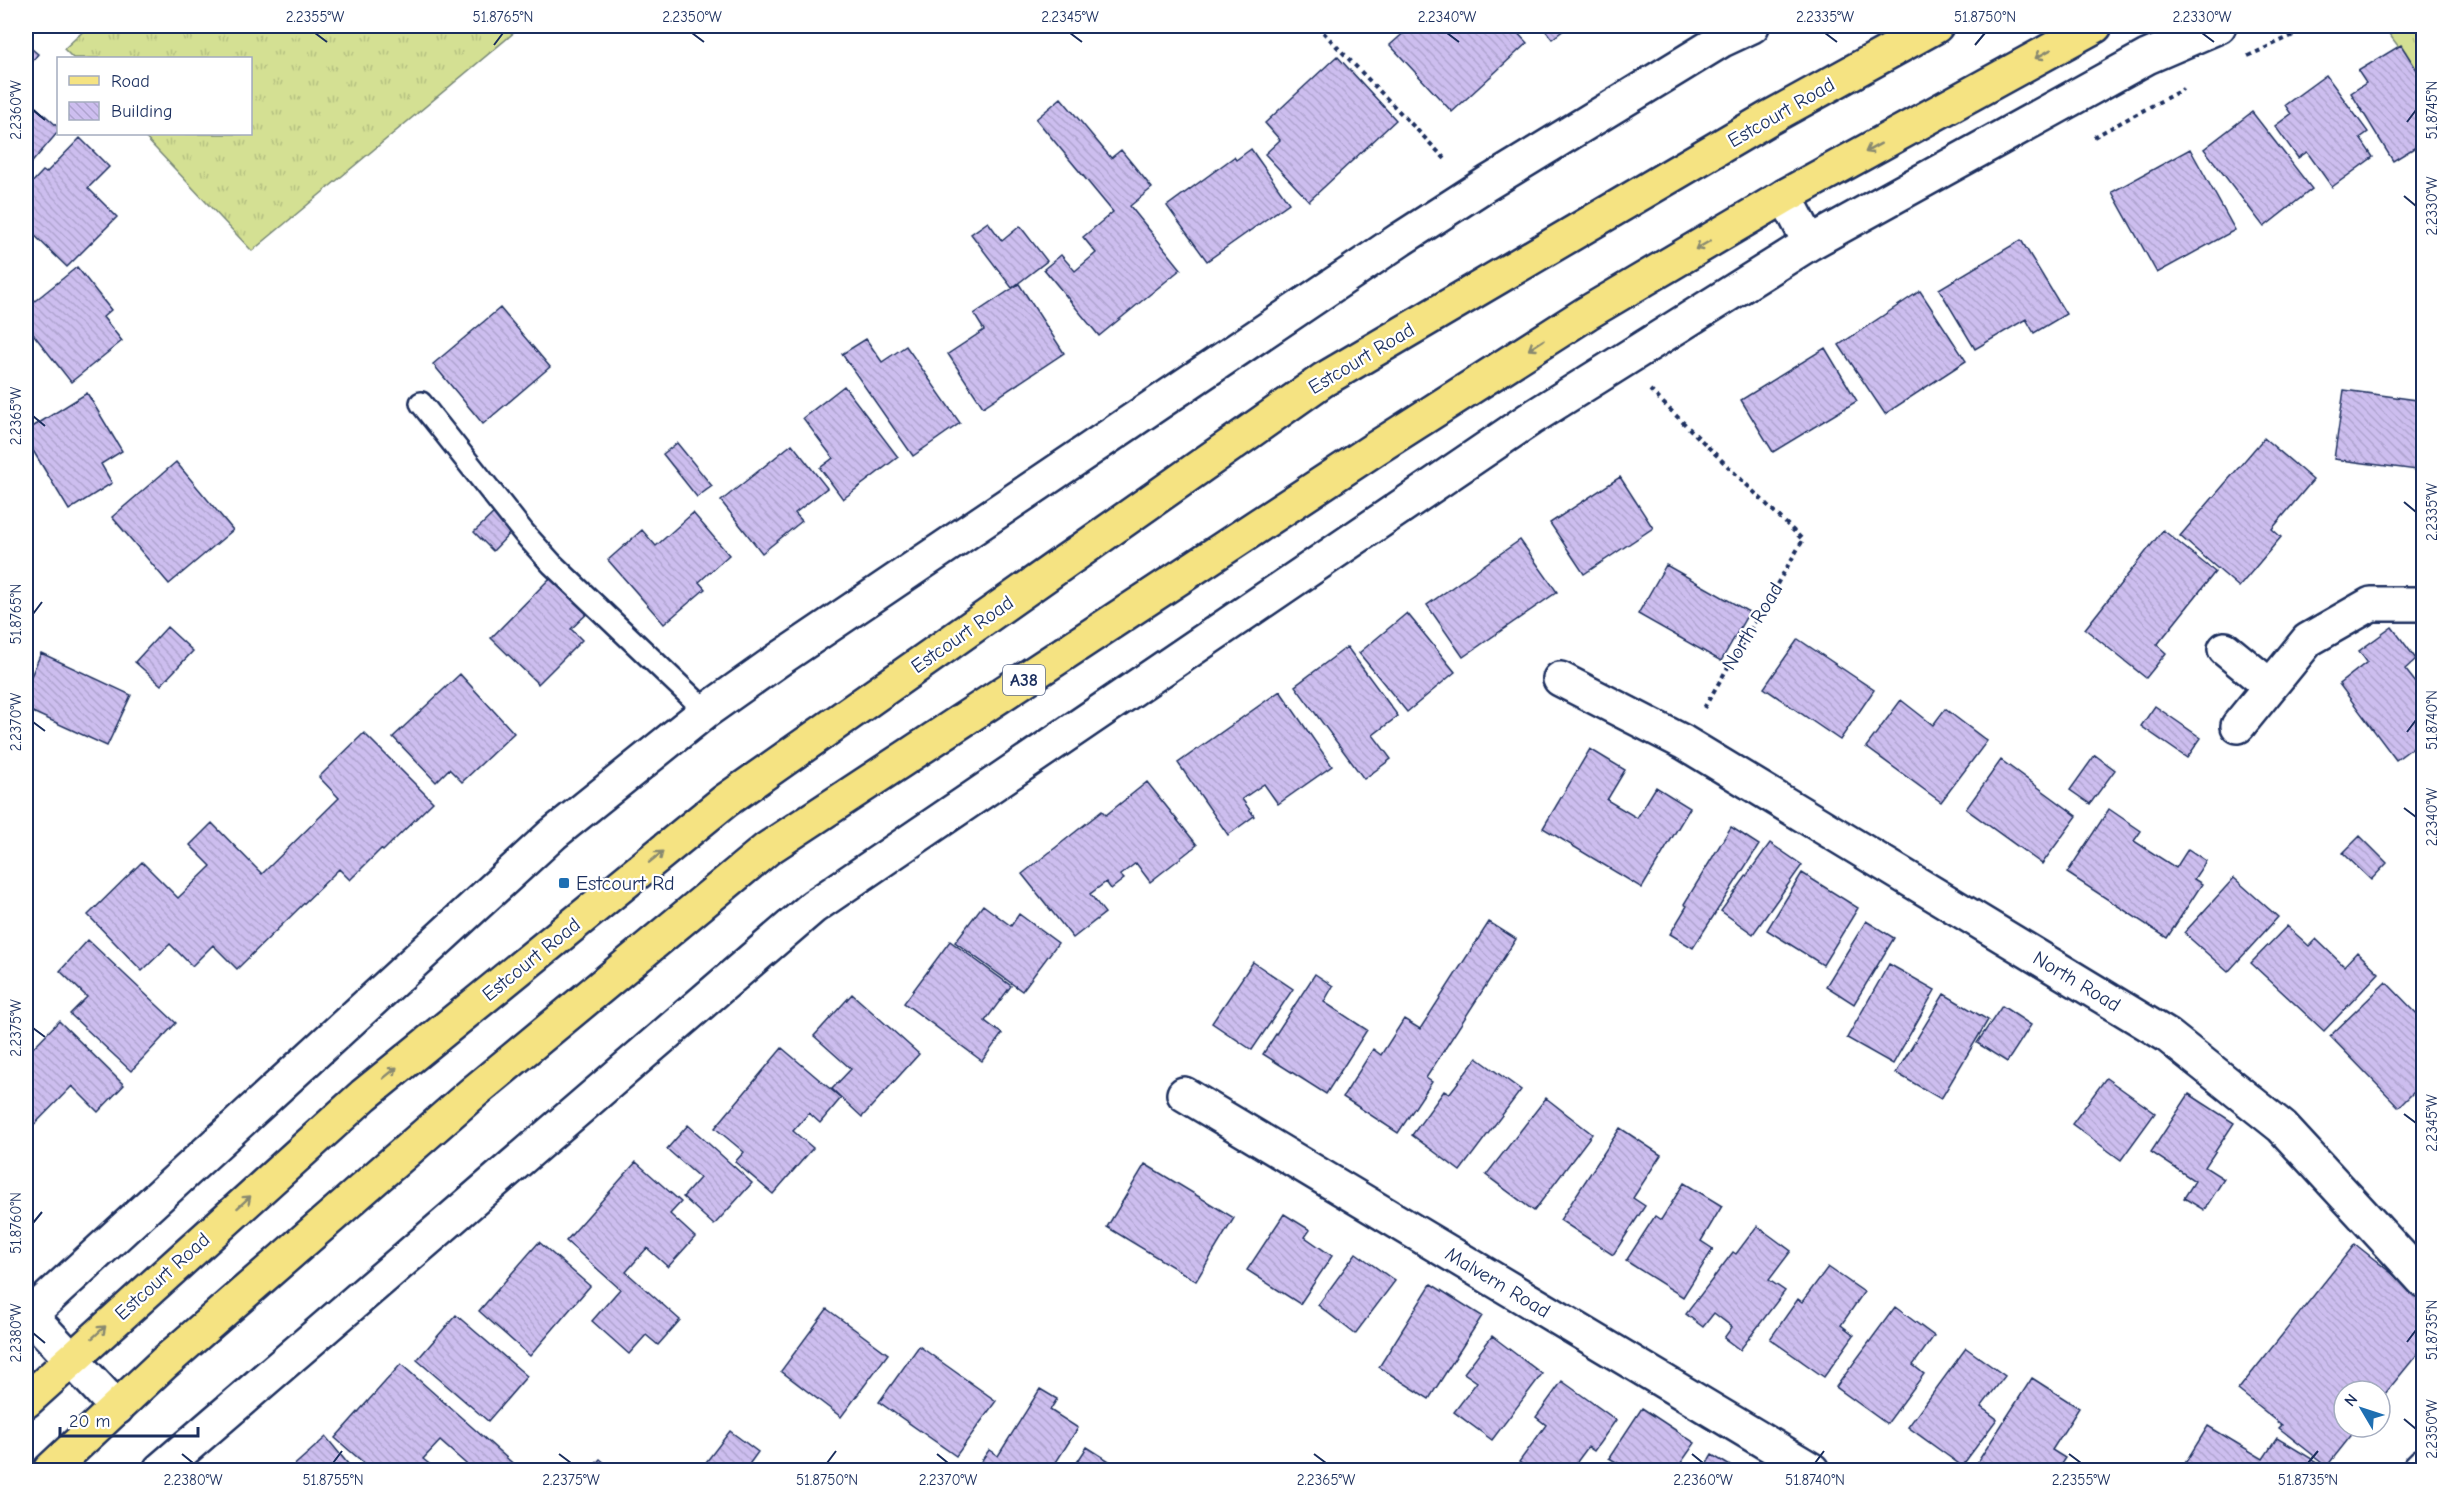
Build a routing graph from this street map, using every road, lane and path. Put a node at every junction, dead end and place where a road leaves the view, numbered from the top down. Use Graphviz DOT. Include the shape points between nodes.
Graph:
graph roads {
  1 [pos="1317,26"];
  2 [pos="1752,26"];
  3 [pos="1936,26"];
  4 [pos="2095,26"];
  5 [pos="2219,26"];
  6 [pos="2313,26"];
  7 [pos="2239,60"];
  8 [pos="2190,86"];
  9 [pos="2091,138"];
  10 [pos="1476,191"];
  11 [pos="1785,196"];
  12 [pos="1810,243"];
  13 [pos="1621,363"];
  14 [pos="421,403"];
  15 [pos="2424,604"];
  16 [pos="2225,649"];
  17 [pos="1560,679"];
  18 [pos="2270,686"];
  19 [pos="706,711"];
  20 [pos="2238,726"];
  21 [pos="1683,742"];
  22 [pos="1184,1094"];
  23 [pos="2424,1281"];
  24 [pos="28,1313"];
  25 [pos="70,1358"];
  26 [pos="26,1401"];
  27 [pos="117,1408"];
  28 [pos="2424,1465"];
  29 [pos="50,1470"];
  30 [pos="160,1470"];
  31 [pos="1812,1470"];
  32 [pos="2419,1470"];
  1 -- 10 [label="path"];
  2 -- 10 [label="street" via="1722,40"];
  25 -- 3 [label="main road, Estcourt Road, one-way" via="364,1095 724,801 1323,380 1769,118"];
  4 -- 11 [label="main road, A38, one-way"];
  5 -- 12 [label="street" via="2147,57"];
  6 -- 7 [label="path"];
  8 -- 9 [label="path"];
  10 -- 19 [label="street"];
  11 -- 12 [label="street"];
  11 -- 27 [label="main road, A38, one-way" via="1587,313 1383,443 768,849 474,1092"];
  12 -- 13 [label="street"];
  13 -- 21 [label="path, North Road" via="1803,540"];
  13 -- 30 [label="street" via="1530,419 813,907"];
  14 -- 19 [label="lane" via="552,564"];
  15 -- 18 [label="street" via="2371,604 2308,640"];
  16 -- 18 [label="street"];
  17 -- 21 [label="street, North Road"];
  18 -- 20 [label="street"];
  19 -- 24 [label="street" via="554,834"];
  21 -- 23 [label="street, North Road" via="2168,1036 2282,1127"];
  22 -- 31 [label="street, Malvern Road"];
  24 -- 25 [label="street"];
  25 -- 26 [label="main road, Estcourt Road"];
  25 -- 27 [label="street"];
  27 -- 29 [label="main road, A38"];
  28 -- 32 [label="street"];
}
